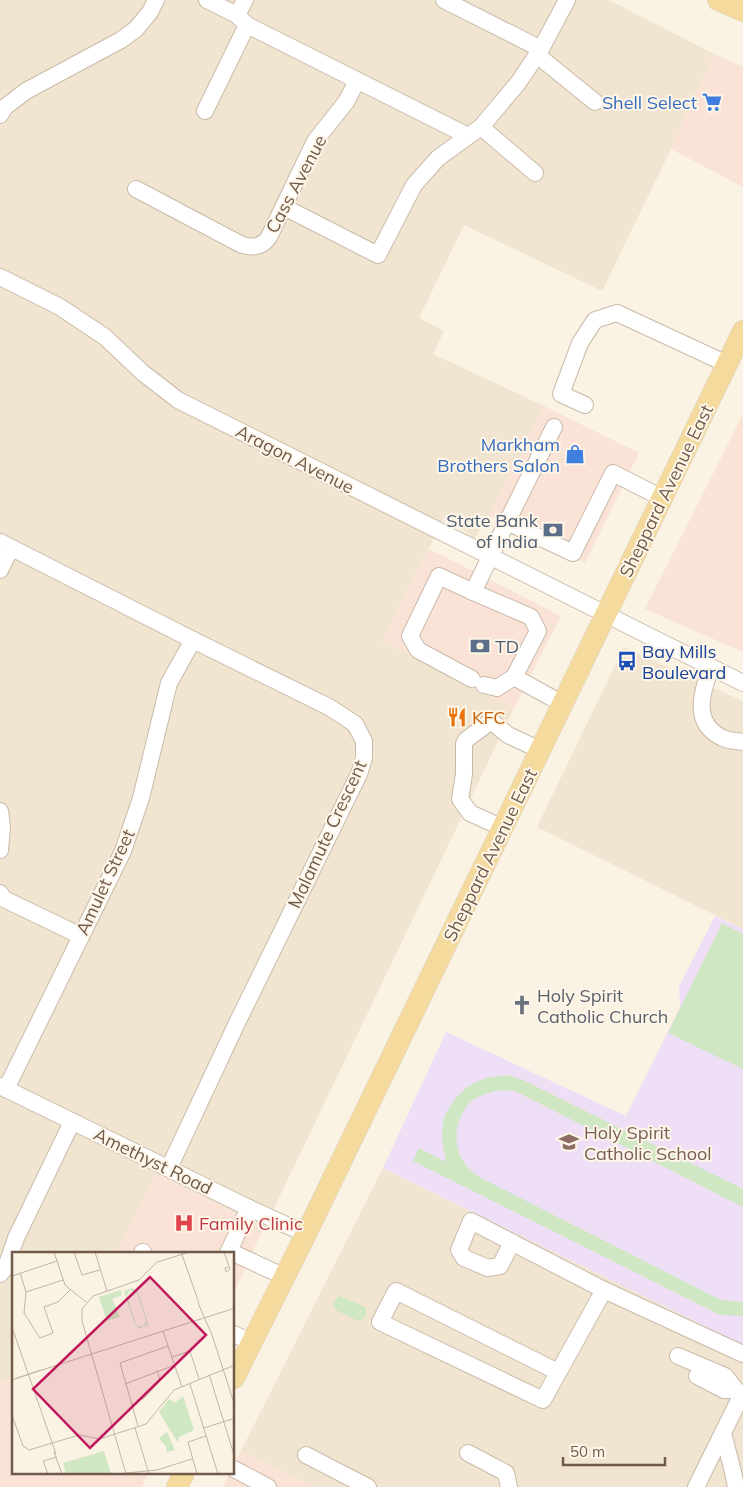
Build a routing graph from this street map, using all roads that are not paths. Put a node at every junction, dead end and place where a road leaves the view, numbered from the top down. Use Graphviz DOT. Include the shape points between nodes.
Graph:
graph roads {
  1 [pos="156,0"];
  2 [pos="207,0"];
  3 [pos="245,0"];
  4 [pos="444,0"];
  5 [pos="567,0"];
  6 [pos="718,0"];
  7 [pos="743,11"];
  8 [pos="242,20"];
  9 [pos="539,52"];
  10 [pos="356,81"];
  11 [pos="595,102"];
  12 [pos="205,111"];
  13 [pos="0,115"];
  14 [pos="474,131"];
  15 [pos="535,172"];
  16 [pos="136,189"];
  17 [pos="284,207"];
  18 [pos="0,277"];
  19 [pos="743,331"];
  20 [pos="727,364"];
  21 [pos="584,405"];
  22 [pos="554,427"];
  23 [pos="662,498"];
  24 [pos="507,522"];
  25 [pos="6,545"];
  26 [pos="490,558"];
  27 [pos="0,570"];
  28 [pos="472,592"];
  29 [pos="606,614"];
  30 [pos="193,640"];
  31 [pos="711,668"];
  32 [pos="514,677"];
  33 [pos="743,684"];
  34 [pos="563,704"];
  35 [pos="743,742"];
  36 [pos="540,750"];
  37 [pos="0,811"];
  38 [pos="503,828"];
  39 [pos="0,850"];
  40 [pos="0,893"];
  41 [pos="81,936"];
  42 [pos="3,1087"];
  43 [pos="72,1122"];
  44 [pos="169,1168"];
  45 [pos="249,1208"];
  46 [pos="306,1234"];
  47 [pos="512,1242"];
  48 [pos="229,1252"];
  49 [pos="235,1255"];
  50 [pos="0,1274"];
  51 [pos="285,1277"];
  52 [pos="604,1290"];
  53 [pos="243,1338"];
  54 [pos="743,1354"];
  55 [pos="678,1356"];
  56 [pos="558,1372"];
  57 [pos="235,1374"];
  58 [pos="697,1376"];
  59 [pos="740,1393"];
  60 [pos="723,1433"];
  61 [pos="468,1453"];
  62 [pos="306,1455"];
  63 [pos="235,1470"];
  64 [pos="184,1474"];
  65 [pos="251,1483"];
  66 [pos="177,1487"];
  67 [pos="268,1487"];
  68 [pos="368,1487"];
  69 [pos="509,1487"];
  70 [pos="696,1487"];
  71 [pos="736,1487"];
  1 -- 13 [label="street" via="136,29 26,91"];
  2 -- 8 [label="street"];
  3 -- 8 [label="street"];
  4 -- 9 [label="street"];
  5 -- 9 [label="street"];
  6 -- 7 [label="main road"];
  8 -- 10 [label="street"];
  8 -- 12 [label="street"];
  9 -- 11 [label="street"];
  9 -- 14 [label="street" via="518,83"];
  10 -- 14 [label="street"];
  10 -- 17 [label="street, Cass Avenue" via="346,102 315,141"];
  14 -- 15 [label="street"];
  14 -- 17 [label="street" via="438,158 414,186 378,255"];
  16 -- 17 [label="street, Cass Avenue" via="252,248 267,240"];
  18 -- 26 [label="street, Aragon Avenue" via="60,307 105,337 142,373 178,400"];
  19 -- 20 [label="main road, Sheppard Avenue East"];
  20 -- 21 [label="street" via="617,313 595,320 580,343 561,394"];
  20 -- 23 [label="main road, Sheppard Avenue East"];
  22 -- 24 [label="street"];
  23 -- 24 [label="street" via="613,473 573,553"];
  23 -- 29 [label="main road, Sheppard Avenue East"];
  24 -- 26 [label="street"];
  25 -- 27 [label="street"];
  25 -- 30 [label="street, Malamute Crescent"];
  26 -- 28 [label="street"];
  26 -- 29 [label="street, Aragon Avenue"];
  28 -- 32 [label="street" via="530,617 538,631"];
  28 -- 32 [label="street" via="439,576 410,636 418,650 478,682 497,688"];
  29 -- 31 [label="street"];
  29 -- 34 [label="main road, Sheppard Avenue East"];
  30 -- 41 [label="street, Amulet Street" via="169,683 141,798 123,851"];
  30 -- 44 [label="street, Malamute Crescent" via="329,707 355,724 364,741 364,758"];
  31 -- 33 [label="street"];
  31 -- 35 [label="street" via="700,708 706,723 724,739"];
  32 -- 34 [label="street"];
  34 -- 36 [label="main road, Sheppard Avenue East"];
  36 -- 38 [label="main road, Sheppard Avenue East"];
  36 -- 38 [label="street" via="508,735 492,720 464,744 460,799 470,813"];
  37 -- 39 [label="street"];
  38 -- 46 [label="main road, Sheppard Avenue East"];
  40 -- 41 [label="street" via="4,899"];
  41 -- 42 [label="street, Amulet Street"];
  42 -- 43 [label="street, Amethyst Road"];
  43 -- 44 [label="street, Amethyst Road"];
  43 -- 50 [label="street"];
  44 -- 45 [label="street, Amethyst Road"];
  45 -- 46 [label="street, Amethyst Road"];
  45 -- 48 [label="street"];
  46 -- 51 [label="main road, Sheppard Avenue East"];
  47 -- 52 [label="street"];
  49 -- 51 [label="street"];
  51 -- 53 [label="main road, Sheppard Avenue East"];
  52 -- 54 [label="street"];
  52 -- 56 [label="street"];
  53 -- 57 [label="main road, Sheppard Avenue East"];
  55 -- 59 [label="street" via="725,1376"];
  56 -- 56 [label="street" via="543,1400 380,1322 396,1291"];
  58 -- 59 [label="street" via="724,1390"];
  59 -- 60 [label="street"];
  60 -- 70 [label="street"];
  60 -- 71 [label="street"];
  61 -- 69 [label="street" via="506,1473"];
  62 -- 68 [label="street"];
  63 -- 65 [label="street"];
  64 -- 66 [label="main road"];
  65 -- 67 [label="street"];
}
